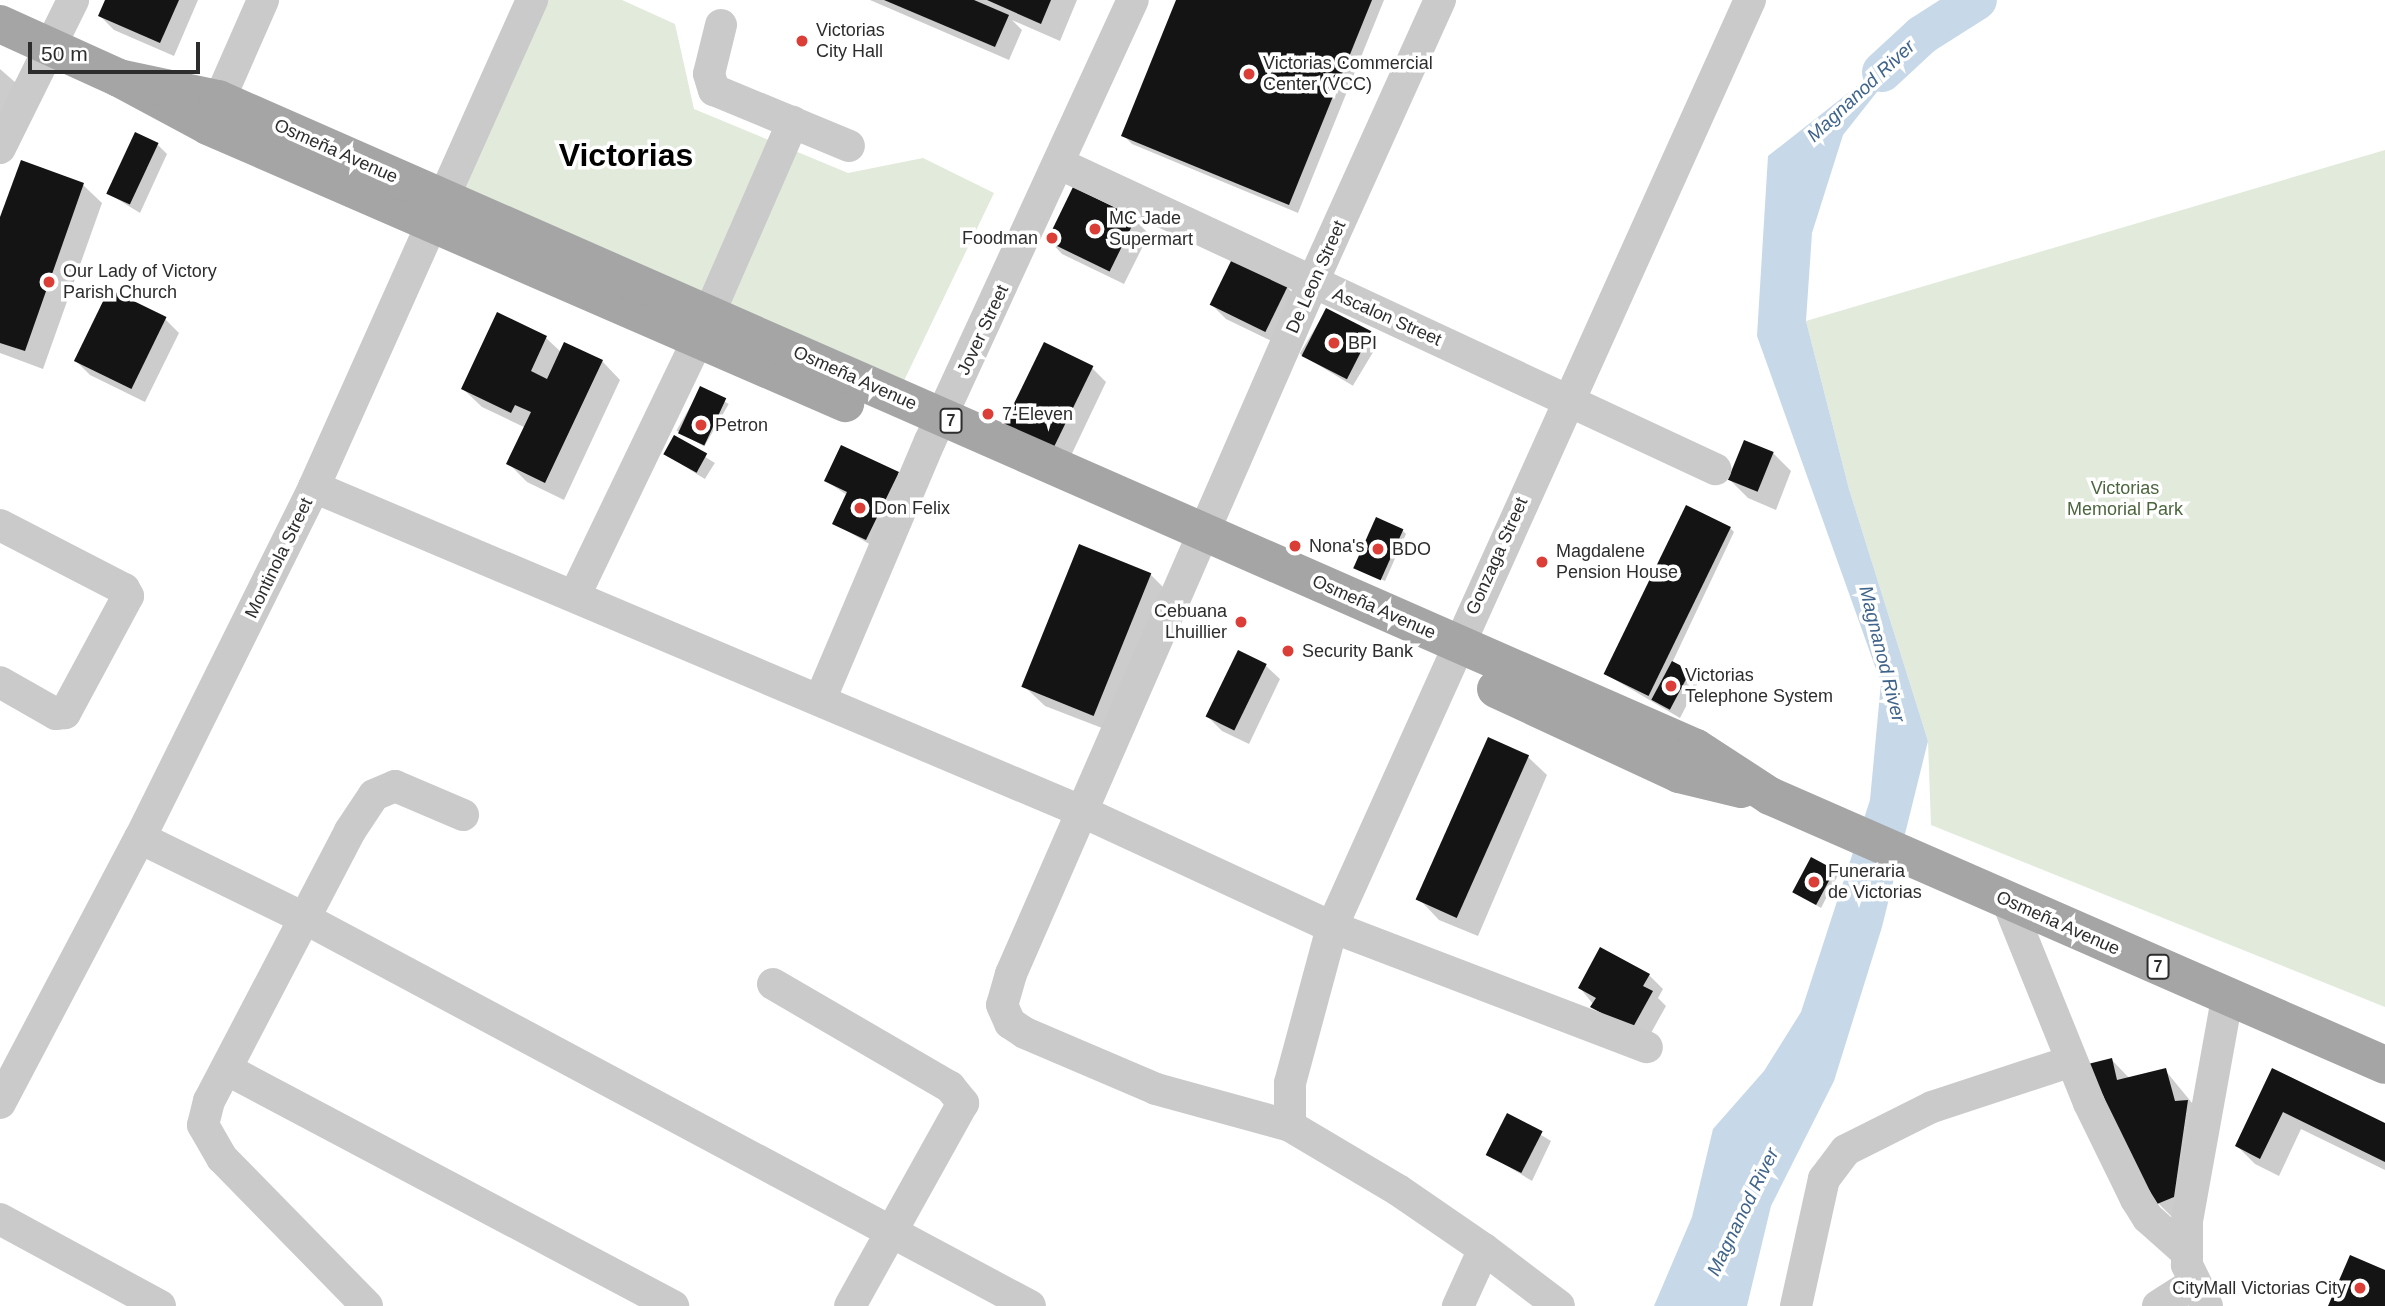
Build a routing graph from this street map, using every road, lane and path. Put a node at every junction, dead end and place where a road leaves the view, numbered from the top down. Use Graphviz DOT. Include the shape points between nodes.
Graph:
graph roads {
  1 [pos="73,0"];
  2 [pos="263,0"];
  3 [pos="532,0"];
  4 [pos="1133,0"];
  5 [pos="1440,0"];
  6 [pos="1750,0"];
  7 [pos="0,24"];
  8 [pos="722,25"];
  9 [pos="51,47"];
  10 [pos="213,113"];
  11 [pos="793,122"];
  12 [pos="849,146"];
  13 [pos="0,148"];
  14 [pos="1060,164"];
  15 [pos="439,211"];
  16 [pos="1312,284"];
  17 [pos="704,326"];
  18 [pos="1567,398"];
  19 [pos="936,429"];
  20 [pos="1715,469"];
  21 [pos="314,487"];
  22 [pos="0,525"];
  23 [pos="1200,544"];
  24 [pos="575,595"];
  25 [pos="1453,656"];
  26 [pos="0,682"];
  27 [pos="820,700"];
  28 [pos="1083,812"];
  29 [pos="463,815"];
  30 [pos="140,838"];
  31 [pos="2007,900"];
  32 [pos="304,918"];
  33 [pos="1332,927"];
  34 [pos="773,984"];
  35 [pos="2227,998"];
  36 [pos="1647,1047"];
  37 [pos="2072,1061"];
  38 [pos="2385,1065"];
  39 [pos="228,1070"];
  40 [pos="0,1103"];
  41 [pos="1290,1126"];
  42 [pos="0,1219"];
  43 [pos="892,1230"];
  44 [pos="1484,1249"];
  45 [pos="2185,1251"];
  46 [pos="2200,1295"];
  47 [pos="160,1306"];
  48 [pos="367,1306"];
  49 [pos="673,1306"];
  50 [pos="850,1306"];
  51 [pos="1030,1306"];
  52 [pos="1458,1306"];
  53 [pos="1559,1306"];
  54 [pos="1796,1306"];
  55 [pos="2158,1306"];
  1 -- 9 [label="street"];
  2 -- 10 [label="street"];
  3 -- 15 [label="street, Montinola Street"];
  4 -- 14 [label="street, Jover Street"];
  5 -- 16 [label="street, De Leon Street"];
  6 -- 18 [label="street, Gonzaga Street"];
  7 -- 9 [label="main road, Osmeña Avenue / 7"];
  8 -- 11 [label="street" via="709,74 714,90"];
  9 -- 10 [label="main road, Osmeña Avenue / 7"];
  9 -- 13 [label="street"];
  10 -- 15 [label="main road, Osmeña Avenue / 7"];
  11 -- 12 [label="street"];
  11 -- 17 [label="street"];
  14 -- 16 [label="street, Ascalon Street"];
  14 -- 19 [label="street, Jover Street"];
  15 -- 17 [label="main road, Osmeña Avenue / 7"];
  15 -- 21 [label="street, Montinola Street"];
  16 -- 18 [label="street, Ascalon Street"];
  16 -- 23 [label="street, De Leon Street"];
  17 -- 19 [label="main road, Osmeña Avenue / 7"];
  17 -- 24 [label="street"];
  18 -- 20 [label="street, Ascalon Street"];
  18 -- 25 [label="street, Gonzaga Street"];
  19 -- 23 [label="main road, Osmeña Avenue / 7"];
  19 -- 27 [label="street, Jover Street"];
  21 -- 24 [label="street"];
  21 -- 30 [label="street, Montinola Street"];
  22 -- 26 [label="street" via="124,589 128,596 65,713 56,714"];
  23 -- 25 [label="main road, Osmeña Avenue / 7"];
  23 -- 28 [label="street, De Leon Street"];
  24 -- 27 [label="street"];
  25 -- 31 [label="main road, Osmeña Avenue / 7" via="1679,774 1770,796"];
  25 -- 33 [label="street, Gonzaga Street"];
  27 -- 28 [label="street"];
  28 -- 33 [label="street"];
  28 -- 41 [label="street, De Leon Street" via="1011,974 1002,1005 1010,1023 1116,1075"];
  29 -- 32 [label="street" via="395,786 385,788 365,806"];
  30 -- 32 [label="street"];
  30 -- 40 [label="street, Montinola Street"];
  31 -- 35 [label="main road, Osmeña Avenue / 7"];
  31 -- 37 [label="street"];
  32 -- 39 [label="street"];
  32 -- 43 [label="street"];
  33 -- 36 [label="street"];
  33 -- 41 [label="street, Gonzaga Street" via="1290,1083"];
  34 -- 43 [label="street" via="950,1087 963,1102"];
  35 -- 38 [label="main road, Osmeña Avenue / 7"];
  35 -- 45 [label="street"];
  37 -- 45 [label="street" via="2136,1199 2148,1218"];
  37 -- 54 [label="street" via="1932,1107 1846,1150 1824,1179"];
  39 -- 48 [label="street" via="209,1101 203,1125 211,1145 284,1226"];
  39 -- 49 [label="street"];
  41 -- 44 [label="street, De Leon Street" via="1398,1190"];
  42 -- 47 [label="street"];
  43 -- 50 [label="street"];
  43 -- 51 [label="street"];
  44 -- 52 [label="street"];
  44 -- 53 [label="street, De Leon Street"];
  45 -- 46 [label="street"];
  46 -- 55 [label="street"];
}
